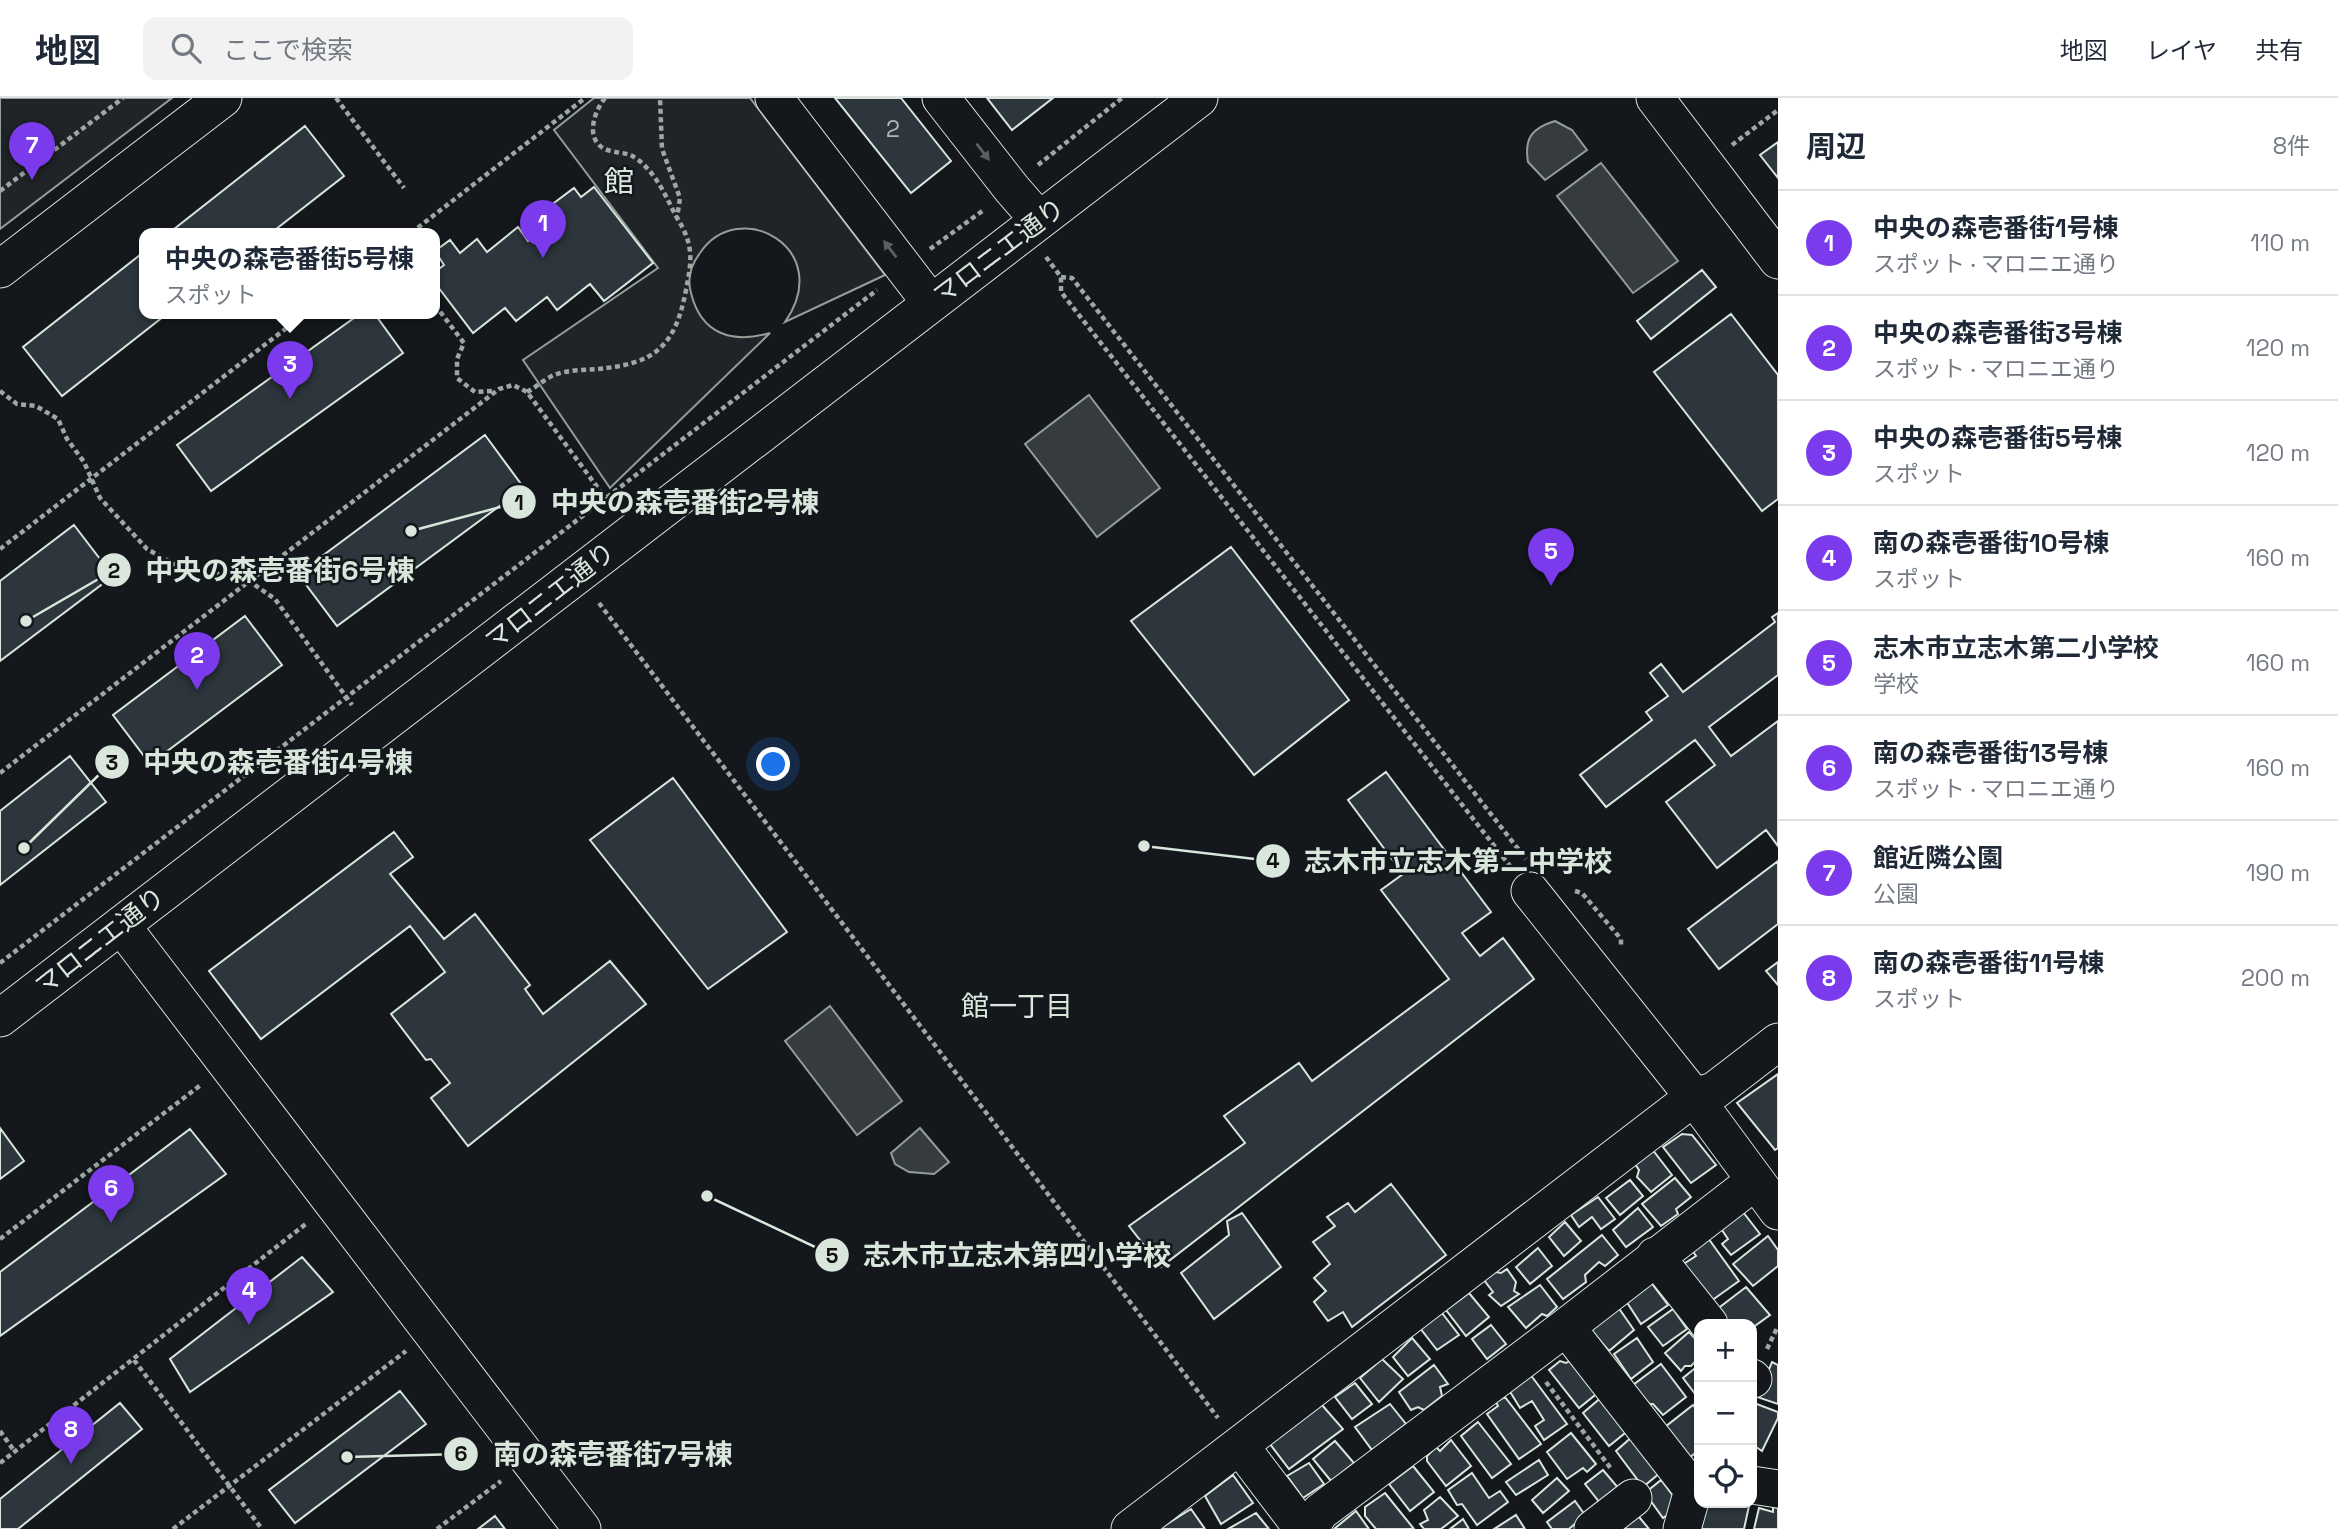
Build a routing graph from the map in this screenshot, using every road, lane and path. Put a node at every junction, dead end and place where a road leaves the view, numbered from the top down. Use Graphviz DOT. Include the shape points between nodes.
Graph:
graph roads {
  1 [pos="123,98"];
  2 [pos="223,98"];
  3 [pos="336,98"];
  4 [pos="585,98"];
  5 [pos="605,98"];
  6 [pos="660,98"];
  7 [pos="774,98"];
  8 [pos="941,98"];
  9 [pos="1122,98"];
  10 [pos="1199,98"];
  11 [pos="1655,98"];
  12 [pos="1778,110"];
  13 [pos="1730,146"];
  14 [pos="1031,171"];
  15 [pos="404,188"];
  16 [pos="0,191"];
  17 [pos="995,202"];
  18 [pos="677,218"];
  19 [pos="417,228"];
  20 [pos="1040,236"];
  21 [pos="922,255"];
  22 [pos="1778,260"];
  23 [pos="0,269"];
  24 [pos="1061,277"];
  25 [pos="878,290"];
  26 [pos="931,303"];
  27 [pos="440,312"];
  28 [pos="298,319"];
  29 [pos="0,391"];
  30 [pos="495,391"];
  31 [pos="527,392"];
  32 [pos="91,480"];
  33 [pos="606,499"];
  34 [pos="0,549"];
  35 [pos="249,581"];
  36 [pos="592,594"];
  37 [pos="346,697"];
  38 [pos="0,773"];
  39 [pos="1531,879"];
  40 [pos="1572,890"];
  41 [pos="121,925"];
  42 [pos="1621,952"];
  43 [pos="0,963"];
  44 [pos="0,1018"];
  45 [pos="1778,1042"];
  46 [pos="209,1078"];
  47 [pos="1694,1097"];
  48 [pos="1755,1181"];
  49 [pos="1778,1211"];
  50 [pos="316,1216"];
  51 [pos="0,1239"];
  52 [pos="1655,1256"];
  53 [pos="1705,1319"];
  54 [pos="1566,1327"];
  55 [pos="414,1346"];
  56 [pos="1526,1356"];
  57 [pos="134,1360"];
  58 [pos="0,1431"];
  59 [pos="1240,1446"];
  60 [pos="15,1452"];
  61 [pos="0,1463"];
  62 [pos="511,1473"];
  63 [pos="230,1486"];
  64 [pos="1757,1486"];
  65 [pos="1694,1487"];
  66 [pos="1778,1489"];
  67 [pos="1694,1495"];
  68 [pos="1633,1498"];
  69 [pos="173,1529"];
  70 [pos="262,1529"];
  71 [pos="437,1529"];
  72 [pos="582,1529"];
  73 [pos="1130,1529"];
  74 [pos="1303,1529"];
  75 [pos="1309,1529"];
  76 [pos="1592,1529"];
  77 [pos="1682,1529"];
  1 -- 16 [label="path"];
  2 -- 23 [label="street"];
  3 -- 15 [label="path"];
  4 -- 19 [label="path"];
  5 -- 18 [label="path" via="595,109 591,131 599,145 624,151 645,165"];
  6 -- 18 [label="path" via="662,149 680,198"];
  26 -- 7 [label="street, one-way"];
  8 -- 20 [label="street, one-way" via="1012,189"];
  9 -- 14 [label="path"];
  10 -- 20 [label="street, マロニエ通り"];
  11 -- 22 [label="street"];
  12 -- 13 [label="path"];
  17 -- 21 [label="path"];
  18 -- 31 [label="path" via="692,255 684,304 674,332 661,348 637,364 555,375"];
  20 -- 24 [label="path"];
  20 -- 26 [label="street, マロニエ通り"];
  24 -- 39 [label="path" via="1061,292"];
  24 -- 39 [label="path" via="1072,278"];
  25 -- 33 [label="path"];
  26 -- 41 [label="street, マロニエ通り"];
  27 -- 30 [label="path" via="464,343 457,359 457,378 475,392"];
  28 -- 32 [label="path"];
  29 -- 32 [label="path" via="17,404 36,406 58,419"];
  30 -- 31 [label="path" via="513,385"];
  30 -- 35 [label="path"];
  31 -- 33 [label="path"];
  32 -- 34 [label="path"];
  32 -- 35 [label="path" via="100,498 147,549 174,564"];
  33 -- 37 [label="path"];
  35 -- 37 [label="path" via="275,599"];
  35 -- 38 [label="path"];
  36 -- 59 [label="path"];
  37 -- 43 [label="path"];
  39 -- 47 [label="street"];
  40 -- 42 [label="path" via="1582,893 1621,940"];
  41 -- 44 [label="street, マロニエ通り"];
  41 -- 72 [label="street"];
  45 -- 47 [label="street" via="1714,1091"];
  46 -- 51 [label="path"];
  47 -- 48 [label="street"];
  47 -- 59 [label="street"];
  48 -- 49 [label="street"];
  48 -- 52 [label="street"];
  50 -- 57 [label="path"];
  52 -- 53 [label="street"];
  52 -- 54 [label="street"];
  54 -- 56 [label="street"];
  54 -- 65 [label="street"];
  55 -- 63 [label="path"];
  56 -- 68 [label="path"];
  56 -- 75 [label="street" via="1320,1512"];
  57 -- 60 [label="path"];
  57 -- 63 [label="path"];
  58 -- 60 [label="path"];
  59 -- 73 [label="street"];
  59 -- 74 [label="street"];
  60 -- 61 [label="path"];
  62 -- 71 [label="path"];
  63 -- 69 [label="path"];
  63 -- 70 [label="path"];
  64 -- 66 [label="street"];
  67 -- 77 [label="street"];
  68 -- 76 [label="street"];
}
